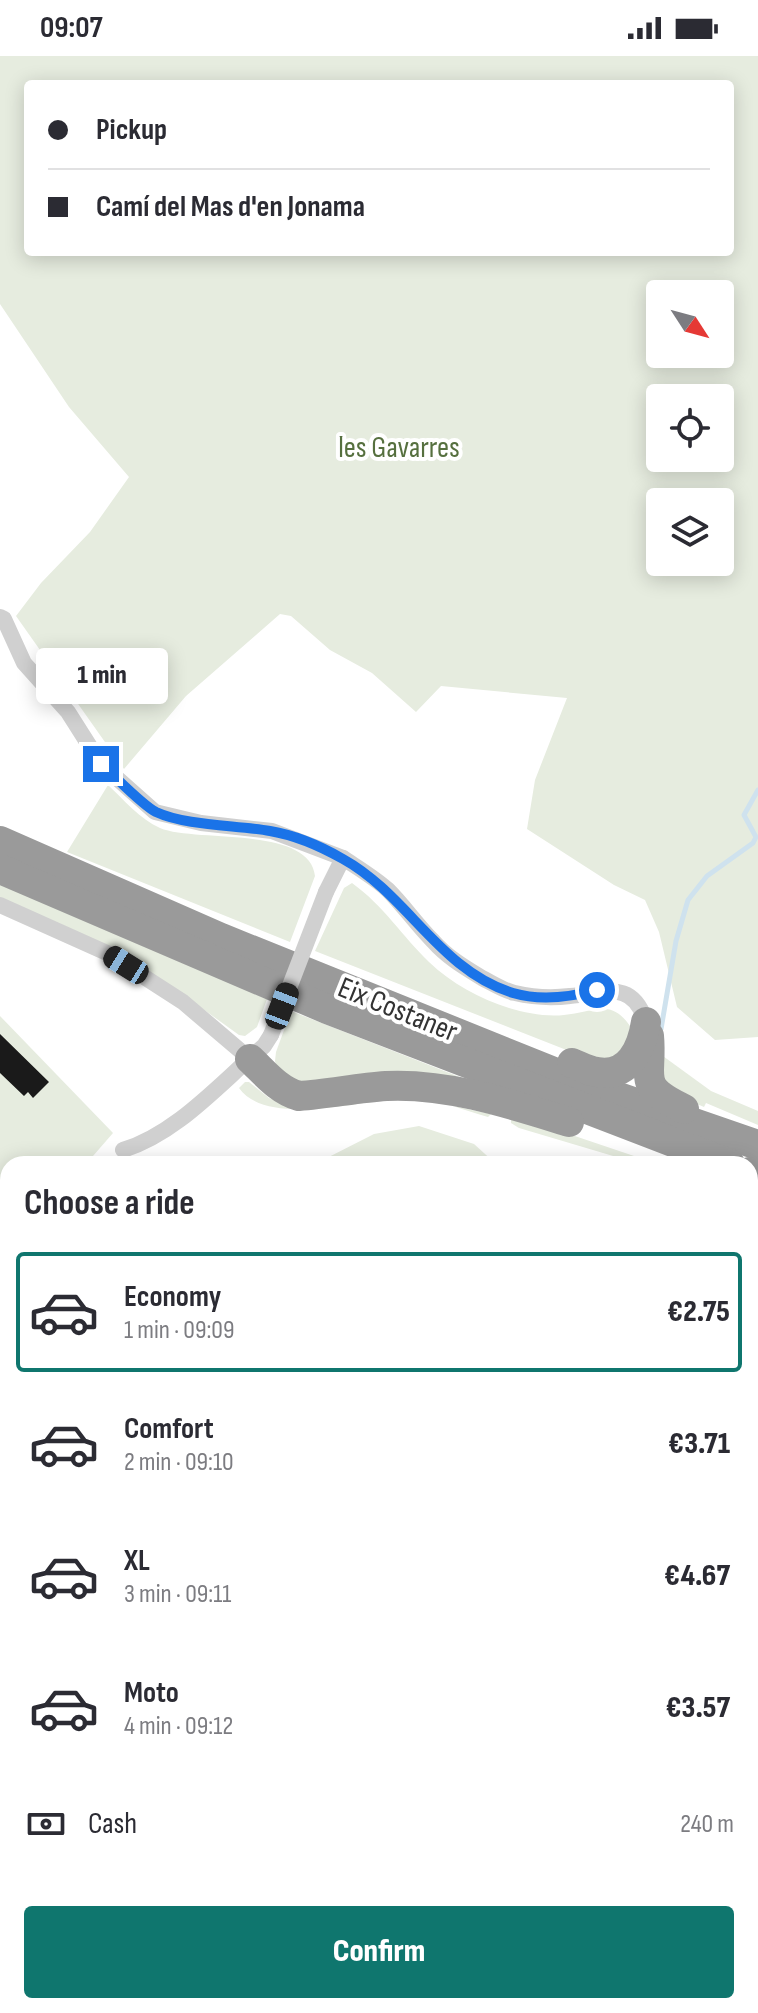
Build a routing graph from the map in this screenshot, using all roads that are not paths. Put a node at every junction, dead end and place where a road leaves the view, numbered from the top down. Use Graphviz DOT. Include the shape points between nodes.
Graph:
graph roads {
  1 [pos="0,617"];
  2 [pos="0,841"];
  3 [pos="343,858"];
  4 [pos="0,869"];
  5 [pos="93,881"];
  6 [pos="0,905"];
  7 [pos="646,1022"];
  8 [pos="250,1059"];
  9 [pos="758,1144"];
  10 [pos="123,1150"];
  11 [pos="679,1156"];
  12 [pos="709,1156"];
  1 -- 3 [label="street" via="24,663 68,712 101,764 155,812 272,831"];
  2 -- 5 [label="highway, Eix Costaner"];
  3 -- 7 [label="street" via="387,890 453,960 489,982 514,993 544,996 611,991 630,996"];
  3 -- 8 [label="street, bridge" via="271,1035"];
  4 -- 12 [label="highway, Eix Costaner" via="327,1009"];
  5 -- 7 [label="highway" via="598,1072 634,1059"];
  5 -- 9 [label="highway, Eix Costaner" via="601,1091"];
  6 -- 8 [label="street" via="107,953 183,1002"];
  7 -- 9 [label="highway" via="648,1080 655,1092"];
  8 -- 10 [label="street" via="183,1116"];
  8 -- 11 [label="highway" via="299,1096 388,1086 467,1094"];
}
